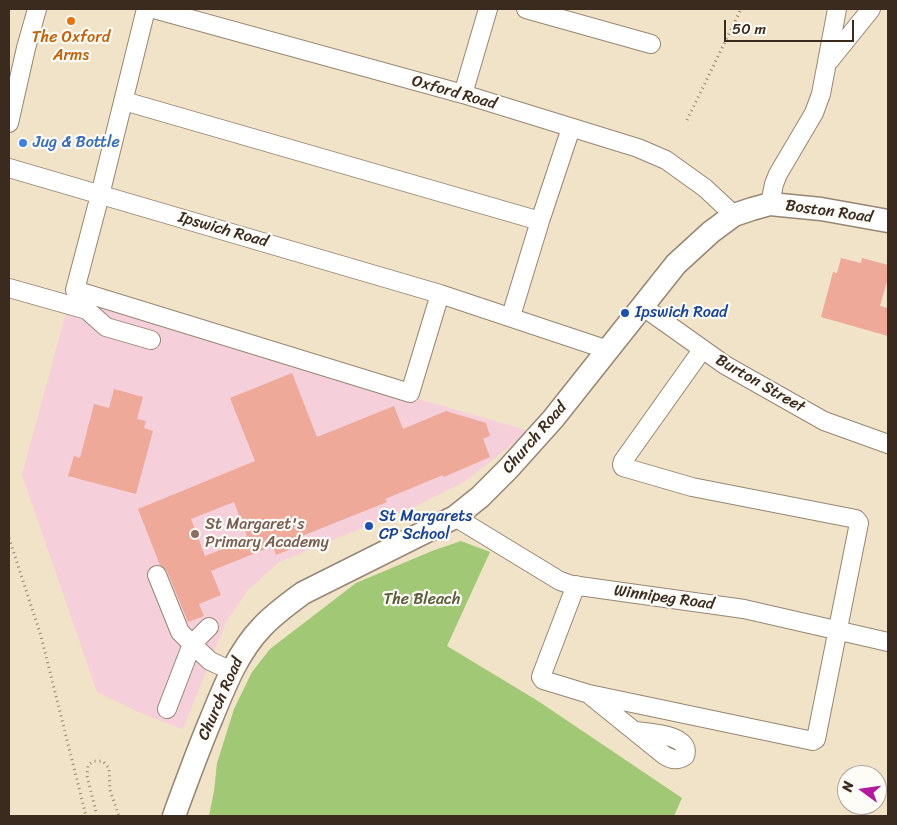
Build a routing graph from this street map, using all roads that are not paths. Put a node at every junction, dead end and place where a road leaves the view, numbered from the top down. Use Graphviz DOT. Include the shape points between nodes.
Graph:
graph roads {
  1 [pos="38,9"];
  2 [pos="146,9"];
  3 [pos="154,9"];
  4 [pos="488,9"];
  5 [pos="526,9"];
  6 [pos="837,9"];
  7 [pos="870,9"];
  8 [pos="651,44"];
  9 [pos="828,62"];
  10 [pos="463,94"];
  11 [pos="124,101"];
  12 [pos="9,123"];
  13 [pos="571,128"];
  14 [pos="9,168"];
  15 [pos="100,195"];
  16 [pos="770,204"];
  17 [pos="734,215"];
  18 [pos="540,221"];
  19 [pos="888,221"];
  20 [pos="9,288"];
  21 [pos="440,294"];
  22 [pos="642,306"];
  23 [pos="511,316"];
  24 [pos="151,340"];
  25 [pos="608,350"];
  26 [pos="702,350"];
  27 [pos="888,444"];
  28 [pos="456,517"];
  29 [pos="157,575"];
  30 [pos="576,585"];
  31 [pos="209,628"];
  32 [pos="838,630"];
  33 [pos="888,642"];
  34 [pos="192,644"];
  35 [pos="232,671"];
  36 [pos="589,694"];
  37 [pos="167,709"];
  38 [pos="635,731"];
  39 [pos="174,816"];
  1 -- 12 [label="street"];
  2 -- 11 [label="street"];
  3 -- 10 [label="street, Oxford Road"];
  4 -- 10 [label="street"];
  5 -- 8 [label="street"];
  6 -- 9 [label="street"];
  7 -- 9 [label="street"];
  9 -- 16 [label="street" via="814,113 778,174"];
  10 -- 13 [label="street, Oxford Road"];
  11 -- 15 [label="street"];
  11 -- 18 [label="street"];
  13 -- 17 [label="street, Oxford Road" via="666,160 705,188"];
  13 -- 18 [label="street"];
  14 -- 15 [label="street, Ipswich Road"];
  15 -- 21 [label="street, Ipswich Road"];
  15 -- 21 [label="street" via="74,290 410,392"];
  16 -- 17 [label="main road, Church Road"];
  16 -- 19 [label="main road, Boston Road"];
  17 -- 22 [label="main road, Church Road" via="676,264"];
  18 -- 23 [label="street"];
  20 -- 24 [label="street" via="87,310 106,327"];
  21 -- 23 [label="street, Ipswich Road"];
  22 -- 25 [label="main road, Church Road"];
  22 -- 26 [label="street, Burton Street"];
  23 -- 25 [label="street, Ipswich Road"];
  25 -- 28 [label="main road, Church Road" via="508,469"];
  26 -- 27 [label="street, Burton Street" via="824,421"];
  26 -- 32 [label="street" via="623,461 623,468 692,487 856,519 859,523"];
  28 -- 30 [label="street, Winnipeg Road" via="560,581"];
  28 -- 35 [label="main road, Church Road" via="303,593 261,628"];
  29 -- 34 [label="street" via="180,632"];
  30 -- 32 [label="street, Winnipeg Road" via="744,609"];
  30 -- 36 [label="street" via="541,678"];
  31 -- 34 [label="street"];
  32 -- 33 [label="street, Winnipeg Road"];
  32 -- 36 [label="street" via="813,741"];
  34 -- 35 [label="street" via="210,661"];
  34 -- 37 [label="street"];
  35 -- 39 [label="main road, Church Road"];
  36 -- 38 [label="street"];
}
